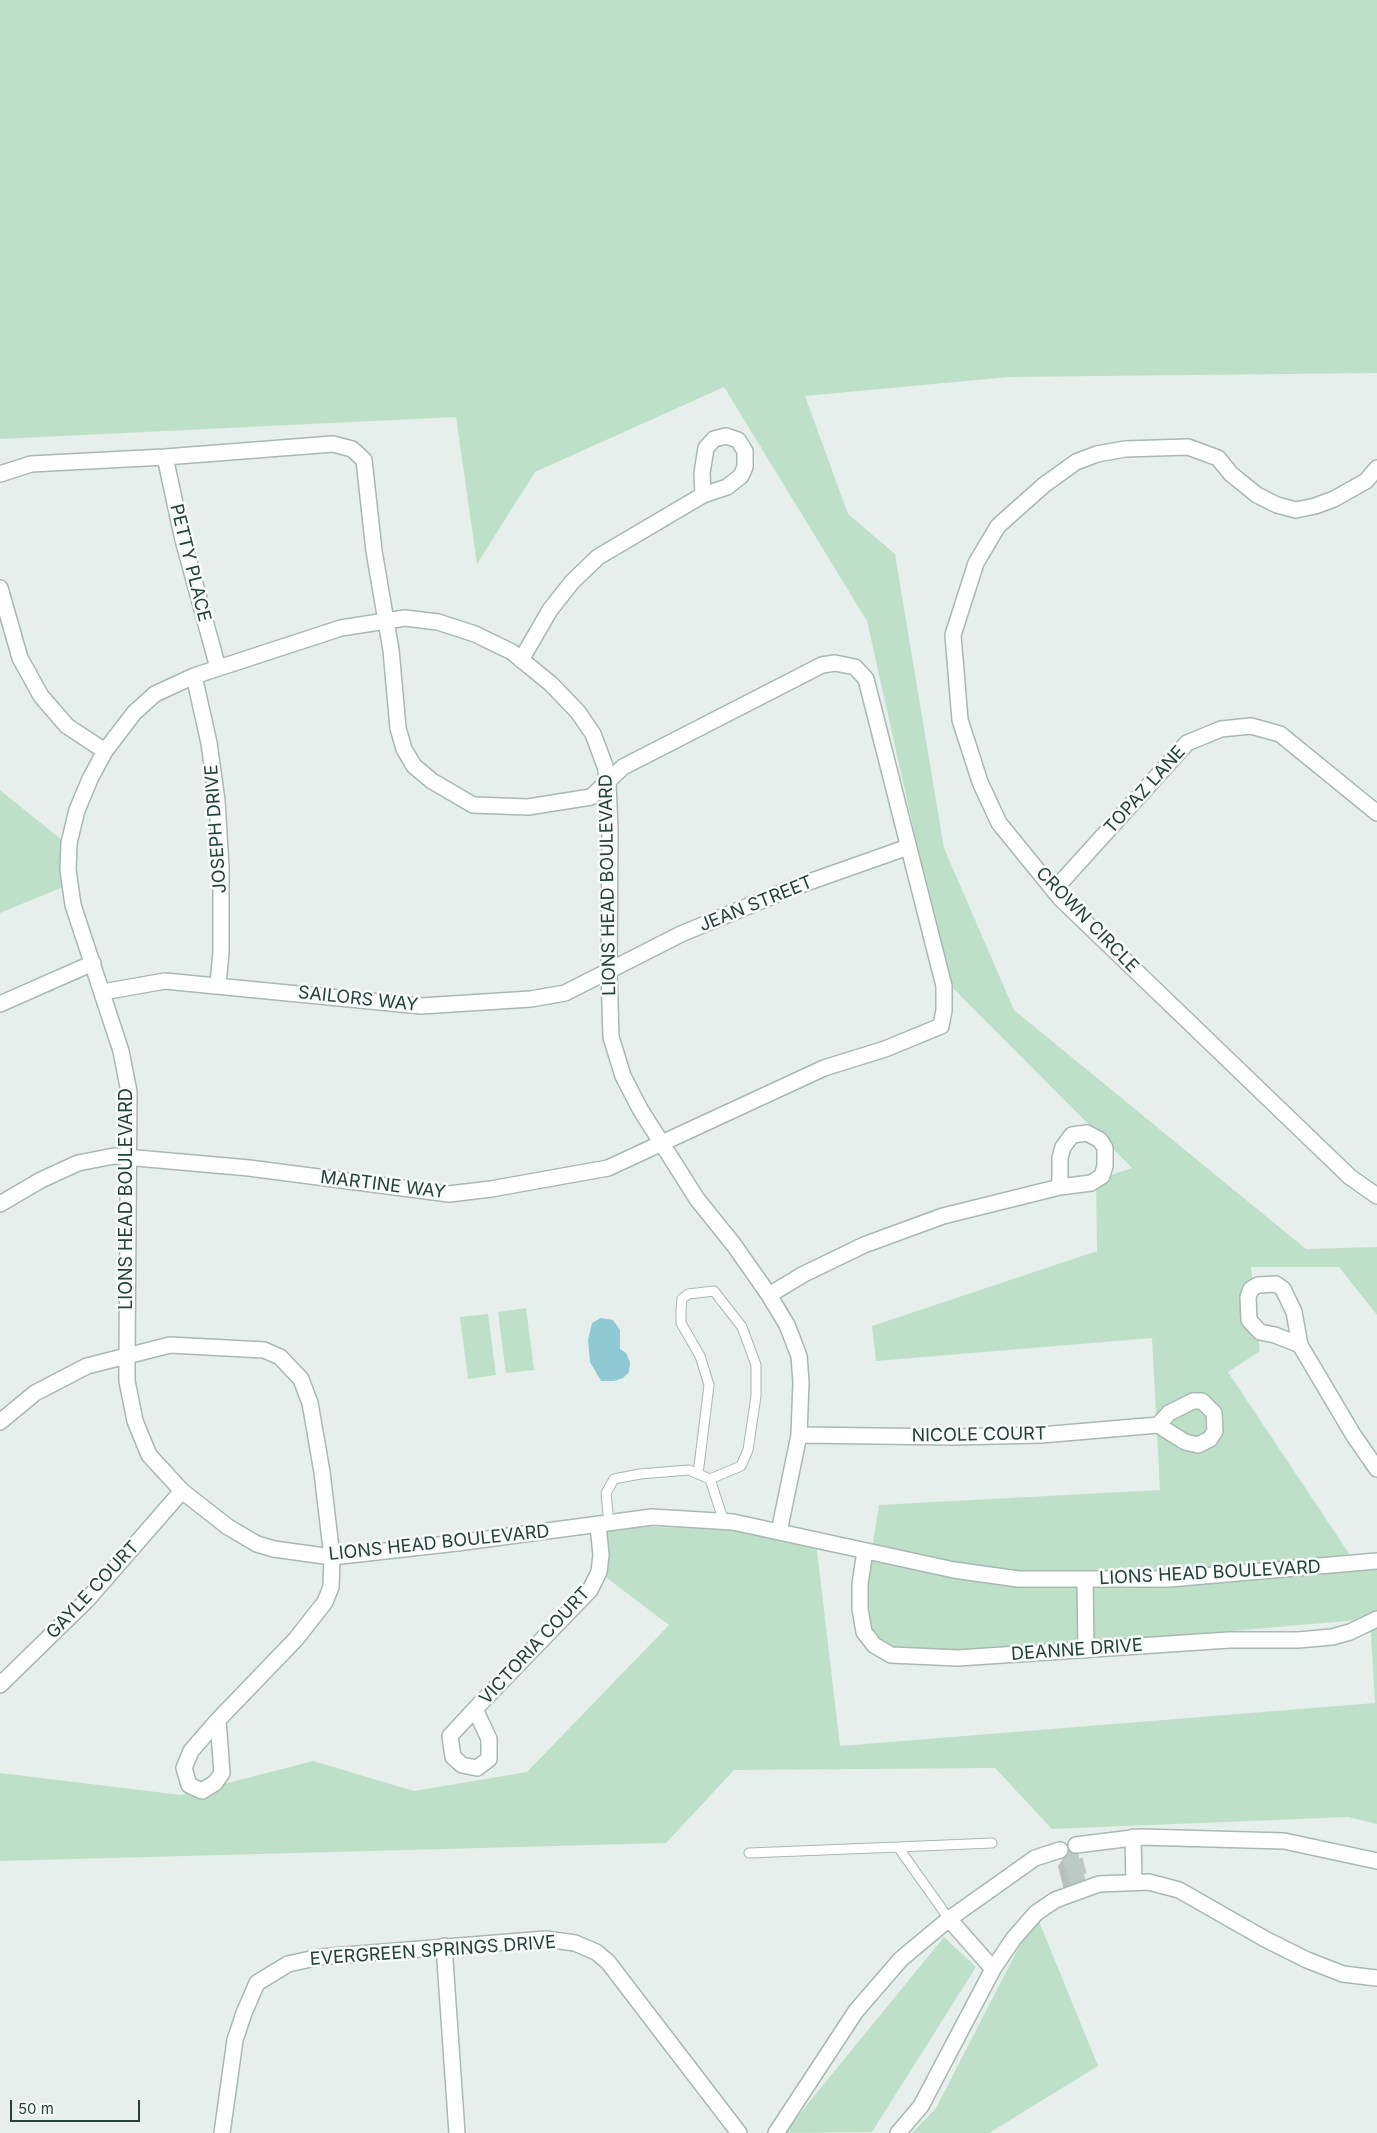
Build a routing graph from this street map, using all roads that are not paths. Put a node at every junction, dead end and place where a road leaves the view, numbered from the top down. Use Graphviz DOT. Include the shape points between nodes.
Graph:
graph roads {
  1 [pos="165,458"];
  2 [pos="1377,468"];
  3 [pos="0,474"];
  4 [pos="703,495"];
  5 [pos="0,588"];
  6 [pos="386,619"];
  7 [pos="521,660"];
  8 [pos="218,668"];
  9 [pos="194,676"];
  10 [pos="105,751"];
  11 [pos="608,782"];
  12 [pos="1374,803"];
  13 [pos="908,847"];
  14 [pos="1054,890"];
  15 [pos="93,963"];
  16 [pos="609,972"];
  17 [pos="218,984"];
  18 [pos="103,992"];
  19 [pos="0,1004"];
  20 [pos="662,1143"];
  21 [pos="128,1157"];
  22 [pos="1060,1187"];
  23 [pos="1377,1196"];
  24 [pos="0,1204"];
  25 [pos="769,1295"];
  26 [pos="1300,1345"];
  27 [pos="127,1356"];
  28 [pos="0,1422"];
  29 [pos="1158,1425"];
  30 [pos="799,1435"];
  31 [pos="1377,1469"];
  32 [pos="698,1474"];
  33 [pos="710,1479"];
  34 [pos="182,1491"];
  35 [pos="724,1522"];
  36 [pos="603,1524"];
  37 [pos="779,1532"];
  38 [pos="866,1551"];
  39 [pos="332,1557"];
  40 [pos="1377,1562"];
  41 [pos="1085,1580"];
  42 [pos="1377,1619"];
  43 [pos="1086,1650"];
  44 [pos="0,1685"];
  45 [pos="475,1708"];
  46 [pos="218,1720"];
  47 [pos="1133,1837"];
  48 [pos="992,1843"];
  49 [pos="1076,1845"];
  50 [pos="898,1847"];
  51 [pos="1060,1850"];
  52 [pos="749,1853"];
  53 [pos="1377,1861"];
  54 [pos="1134,1882"];
  55 [pos="950,1919"];
  56 [pos="444,1946"];
  57 [pos="993,1970"];
  58 [pos="1377,1978"];
  59 [pos="222,2133"];
  60 [pos="457,2133"];
  61 [pos="739,2133"];
  62 [pos="776,2133"];
  63 [pos="898,2133"];
  1 -- 3 [label="street" via="31,464"];
  1 -- 6 [label="street" via="333,444 352,449 364,460 374,551"];
  1 -- 8 [label="street, PETTY PLACE" via="183,540"];
  2 -- 14 [label="street, CROWN CIRCLE" via="1366,481 1334,500 1296,510 1257,495 1231,474 1218,458 1188,446 1125,448 1076,462 1044,485 998,526 976,563 953,635 960,720 980,782 999,823"];
  4 -- 7 [label="street" via="598,557 550,610"];
  5 -- 10 [label="street" via="20,658 41,696 67,726"];
  6 -- 7 [label="street, LIONS HEAD BOULEVARD" via="438,622 475,634 512,652"];
  6 -- 8 [label="street, LIONS HEAD BOULEVARD" via="341,628"];
  6 -- 11 [label="street" via="398,728 414,766 432,780 473,805 528,807 591,797"];
  7 -- 11 [label="street, LIONS HEAD BOULEVARD" via="552,684 578,712 593,734 606,766"];
  8 -- 9 [label="street, LIONS HEAD BOULEVARD"];
  9 -- 10 [label="street, LIONS HEAD BOULEVARD" via="155,694 134,713"];
  9 -- 17 [label="street, JOSEPH DRIVE" via="217,801 221,895"];
  10 -- 15 [label="street, LIONS HEAD BOULEVARD" via="78,810 68,870 74,905"];
  11 -- 13 [label="street" via="623,767 822,665 835,663 855,668 866,679"];
  11 -- 16 [label="street, LIONS HEAD BOULEVARD"];
  12 -- 14 [label="street, TOPAZ LANE" via="1280,734 1251,726 1220,729 1187,743"];
  13 -- 16 [label="street, JEAN STREET" via="792,888 681,934"];
  13 -- 20 [label="street, MARTINE WAY" via="944,986 941,1026 885,1049 824,1068"];
  14 -- 23 [label="street, CROWN CIRCLE" via="1350,1177"];
  15 -- 18 [label="street, LIONS HEAD BOULEVARD"];
  15 -- 19 [label="street"];
  16 -- 17 [label="street, SAILORS WAY" via="565,993 539,998 421,1006"];
  16 -- 20 [label="street, LIONS HEAD BOULEVARD" via="611,1037 623,1076"];
  17 -- 18 [label="street, SAILORS WAY" via="165,981"];
  18 -- 21 [label="street, LIONS HEAD BOULEVARD" via="129,1092"];
  20 -- 21 [label="street, MARTINE WAY" via="608,1168 449,1194 249,1168"];
  20 -- 25 [label="street, LIONS HEAD BOULEVARD" via="697,1199 734,1244"];
  21 -- 24 [label="street, MARTINE WAY" via="114,1156 78,1163"];
  21 -- 27 [label="street, LIONS HEAD BOULEVARD"];
  22 -- 25 [label="street" via="943,1216 864,1244"];
  25 -- 30 [label="street, LIONS HEAD BOULEVARD" via="787,1325 799,1356"];
  26 -- 31 [label="street"];
  27 -- 28 [label="street" via="87,1366 34,1393"];
  27 -- 34 [label="street, LIONS HEAD BOULEVARD" via="127,1381 135,1421 149,1455"];
  27 -- 39 [label="street" via="170,1346 264,1350 280,1357 300,1379 310,1403"];
  29 -- 30 [label="street, NICOLE COURT" via="1041,1435"];
  30 -- 37 [label="street, LIONS HEAD BOULEVARD"];
  32 -- 33 [label="lane"];
  32 -- 33 [label="lane" via="709,1385 700,1356 681,1323 681,1309 682,1299 688,1294 714,1290 742,1327 756,1365 756,1396 748,1450 741,1466"];
  32 -- 36 [label="lane" via="689,1470 614,1479 606,1493"];
  33 -- 35 [label="lane"];
  34 -- 39 [label="street, LIONS HEAD BOULEVARD" via="256,1544"];
  34 -- 44 [label="street, GAYLE COURT" via="86,1600"];
  35 -- 36 [label="street, LIONS HEAD BOULEVARD" via="652,1517"];
  35 -- 37 [label="street, LIONS HEAD BOULEVARD"];
  36 -- 39 [label="street, LIONS HEAD BOULEVARD"];
  36 -- 45 [label="street, VICTORIA COURT" via="599,1572 590,1590"];
  37 -- 38 [label="street, LIONS HEAD BOULEVARD"];
  38 -- 41 [label="street, LIONS HEAD BOULEVARD" via="954,1570 1018,1579"];
  38 -- 43 [label="street, DEANNE DRIVE" via="860,1584 864,1632 874,1645 891,1655 958,1658"];
  39 -- 46 [label="street" via="331,1587 325,1602 296,1639"];
  40 -- 41 [label="street, LIONS HEAD BOULEVARD" via="1169,1579"];
  41 -- 43 [label="street"];
  42 -- 43 [label="street, DEANNE DRIVE" via="1332,1637"];
  47 -- 49 [label="street"];
  47 -- 53 [label="street" via="1198,1836 1284,1841"];
  47 -- 54 [label="street"];
  48 -- 50 [label="lane"];
  50 -- 52 [label="lane"];
  50 -- 55 [label="lane"];
  51 -- 55 [label="street" via="1035,1858"];
  54 -- 57 [label="street" via="1099,1884 1055,1900 1036,1913 1014,1938"];
  54 -- 58 [label="street" via="1149,1882 1179,1890 1307,1960 1343,1974"];
  55 -- 57 [label="street"];
  55 -- 62 [label="street" via="902,1959 856,2011"];
  56 -- 59 [label="street, EVERGREEN SPRINGS DRIVE" via="320,1956 288,1964 257,1983 235,2040"];
  56 -- 60 [label="street"];
  56 -- 61 [label="street, EVERGREEN SPRINGS DRIVE" via="546,1939 575,1943 596,1952 608,1962"];
  57 -- 63 [label="street" via="921,2106"];
}
